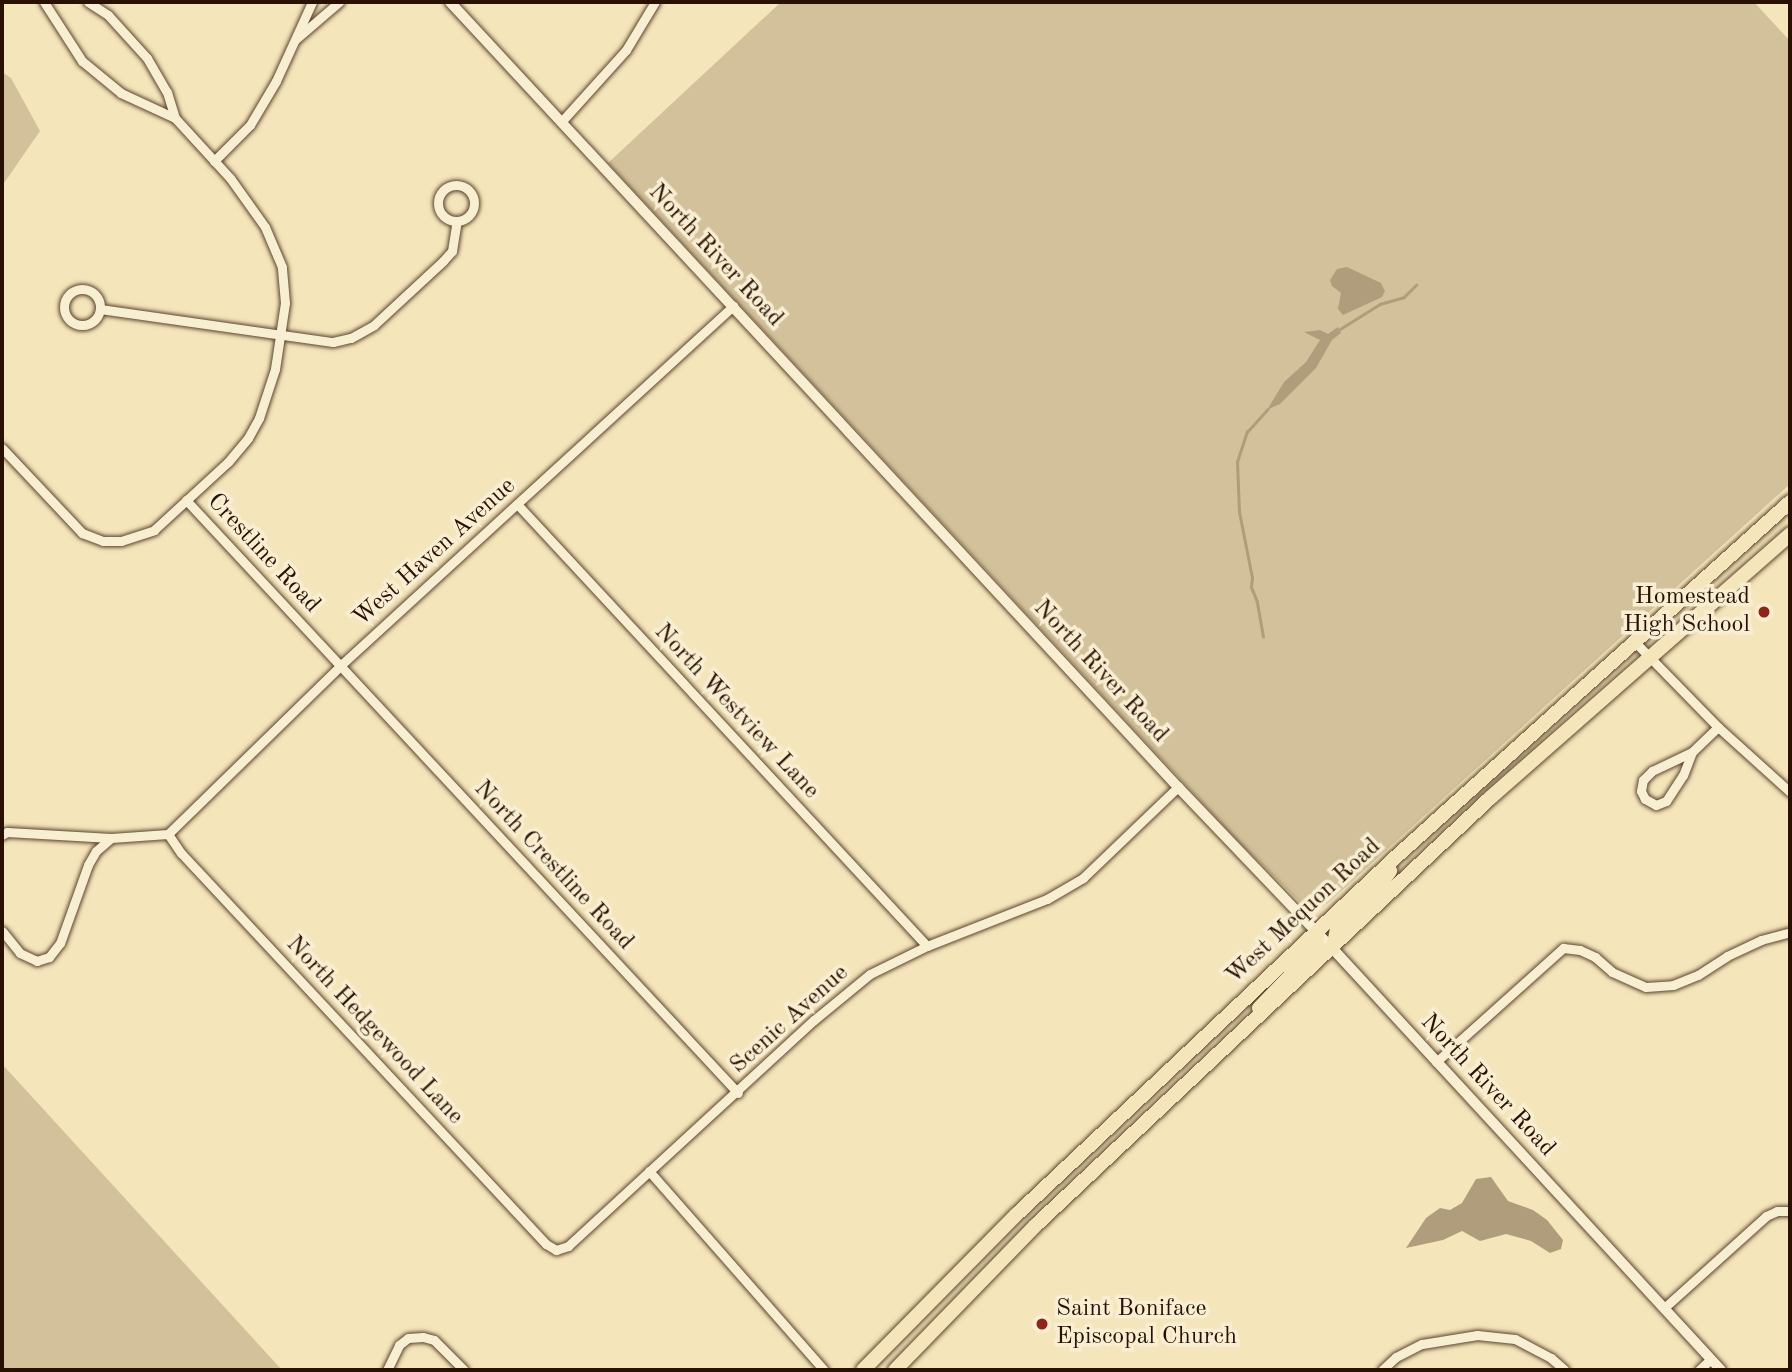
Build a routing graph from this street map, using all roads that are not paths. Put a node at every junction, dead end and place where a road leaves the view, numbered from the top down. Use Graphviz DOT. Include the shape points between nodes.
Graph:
graph roads {
  1 [pos="44,2"];
  2 [pos="88,2"];
  3 [pos="312,2"];
  4 [pos="339,2"];
  5 [pos="450,2"];
  6 [pos="655,2"];
  7 [pos="295,40"];
  8 [pos="175,118"];
  9 [pos="562,121"];
  10 [pos="214,161"];
  11 [pos="457,221"];
  12 [pos="733,306"];
  13 [pos="100,309"];
  14 [pos="282,335"];
  15 [pos="2,448"];
  16 [pos="186,500"];
  17 [pos="1790,502"];
  18 [pos="517,504"];
  19 [pos="1790,534"];
  20 [pos="1634,641"];
  21 [pos="1649,659"];
  22 [pos="341,665"];
  23 [pos="1718,727"];
  24 [pos="1692,752"];
  25 [pos="1178,787"];
  26 [pos="1790,792"];
  27 [pos="168,834"];
  28 [pos="2,835"];
  29 [pos="111,838"];
  30 [pos="1398,855"];
  31 [pos="2,931"];
  32 [pos="1317,932"];
  33 [pos="1790,932"];
  34 [pos="927,946"];
  35 [pos="1333,949"];
  36 [pos="1243,1032"];
  37 [pos="1436,1062"];
  38 [pos="738,1093"];
  39 [pos="649,1171"];
  40 [pos="1790,1211"];
  41 [pos="556,1250"];
  42 [pos="1664,1308"];
  43 [pos="1711,1359"];
  44 [pos="387,1370"];
  45 [pos="464,1370"];
  46 [pos="824,1370"];
  47 [pos="863,1370"];
  48 [pos="895,1370"];
  49 [pos="1382,1370"];
  50 [pos="1565,1370"];
  51 [pos="1699,1370"];
  52 [pos="1719,1370"];
  1 -- 8 [label="street" via="82,61 108,85"];
  2 -- 8 [label="street" via="108,15 147,58 167,92"];
  3 -- 7 [label="street"];
  4 -- 7 [label="street"];
  5 -- 9 [label="street, North River Road"];
  6 -- 9 [label="street" via="626,50"];
  7 -- 10 [label="street" via="250,125"];
  8 -- 10 [label="street"];
  9 -- 12 [label="street, North River Road"];
  10 -- 14 [label="street" via="265,227 282,267"];
  11 -- 11 [label="street" via="468,217 474,199 468,189 456,184 441,192 438,204 446,218"];
  11 -- 14 [label="street" via="452,251 374,325 333,342"];
  12 -- 18 [label="street, West Haven Avenue"];
  12 -- 25 [label="street, North River Road"];
  13 -- 13 [label="street" via="94,293 82,289 71,293 65,304 70,319 79,324 95,319"];
  13 -- 14 [label="street"];
  14 -- 16 [label="street" via="267,394 248,438"];
  15 -- 16 [label="street" via="82,533 103,541 134,539 155,530"];
  16 -- 22 [label="street, Crestline Road"];
  17 -- 20 [label="main road, West Mequon Road"];
  18 -- 22 [label="street, West Haven Avenue"];
  18 -- 34 [label="street, North Westview Lane"];
  19 -- 21 [label="main road, West Mequon Road"];
  20 -- 21 [label="street"];
  20 -- 30 [label="main road, West Mequon Road"];
  21 -- 23 [label="street"];
  21 -- 35 [label="main road, West Mequon Road" via="1490,798"];
  22 -- 27 [label="street, West Haven Avenue"];
  22 -- 38 [label="street, North Crestline Road"];
  23 -- 24 [label="street"];
  23 -- 26 [label="street"];
  24 -- 24 [label="street" via="1684,775 1666,801 1656,805 1645,799 1643,780 1651,771"];
  25 -- 32 [label="street, North River Road"];
  25 -- 34 [label="street, Scenic Avenue" via="1083,878 1047,899"];
  27 -- 29 [label="street"];
  27 -- 41 [label="street, North Hedgewood Lane" via="190,863"];
  28 -- 29 [label="street"];
  29 -- 31 [label="street" via="88,864 60,943 49,957 37,961 20,953"];
  30 -- 32 [label="main road, West Mequon Road"];
  30 -- 35 [label="main road" via="1372,895 1337,929"];
  32 -- 35 [label="street, North River Road"];
  32 -- 36 [label="main road" via="1315,949 1270,994"];
  32 -- 47 [label="main road, West Mequon Road" via="1017,1214"];
  33 -- 37 [label="street" via="1750,945 1674,985 1646,987 1612,972 1587,953 1563,948"];
  34 -- 38 [label="street, Scenic Avenue" via="870,974"];
  35 -- 36 [label="main road, West Mequon Road"];
  35 -- 37 [label="street, North River Road"];
  36 -- 48 [label="main road, West Mequon Road" via="1036,1225"];
  37 -- 42 [label="street, North River Road"];
  38 -- 39 [label="street, Scenic Avenue"];
  39 -- 41 [label="street, Scenic Avenue" via="568,1246"];
  39 -- 46 [label="street"];
  40 -- 42 [label="street" via="1777,1211 1752,1228"];
  42 -- 43 [label="street, North River Road"];
  43 -- 51 [label="street"];
  43 -- 52 [label="street, North River Road"];
  44 -- 45 [label="street" via="399,1345 423,1336 434,1340"];
  49 -- 50 [label="street" via="1422,1344 1477,1335 1515,1339"];
}
